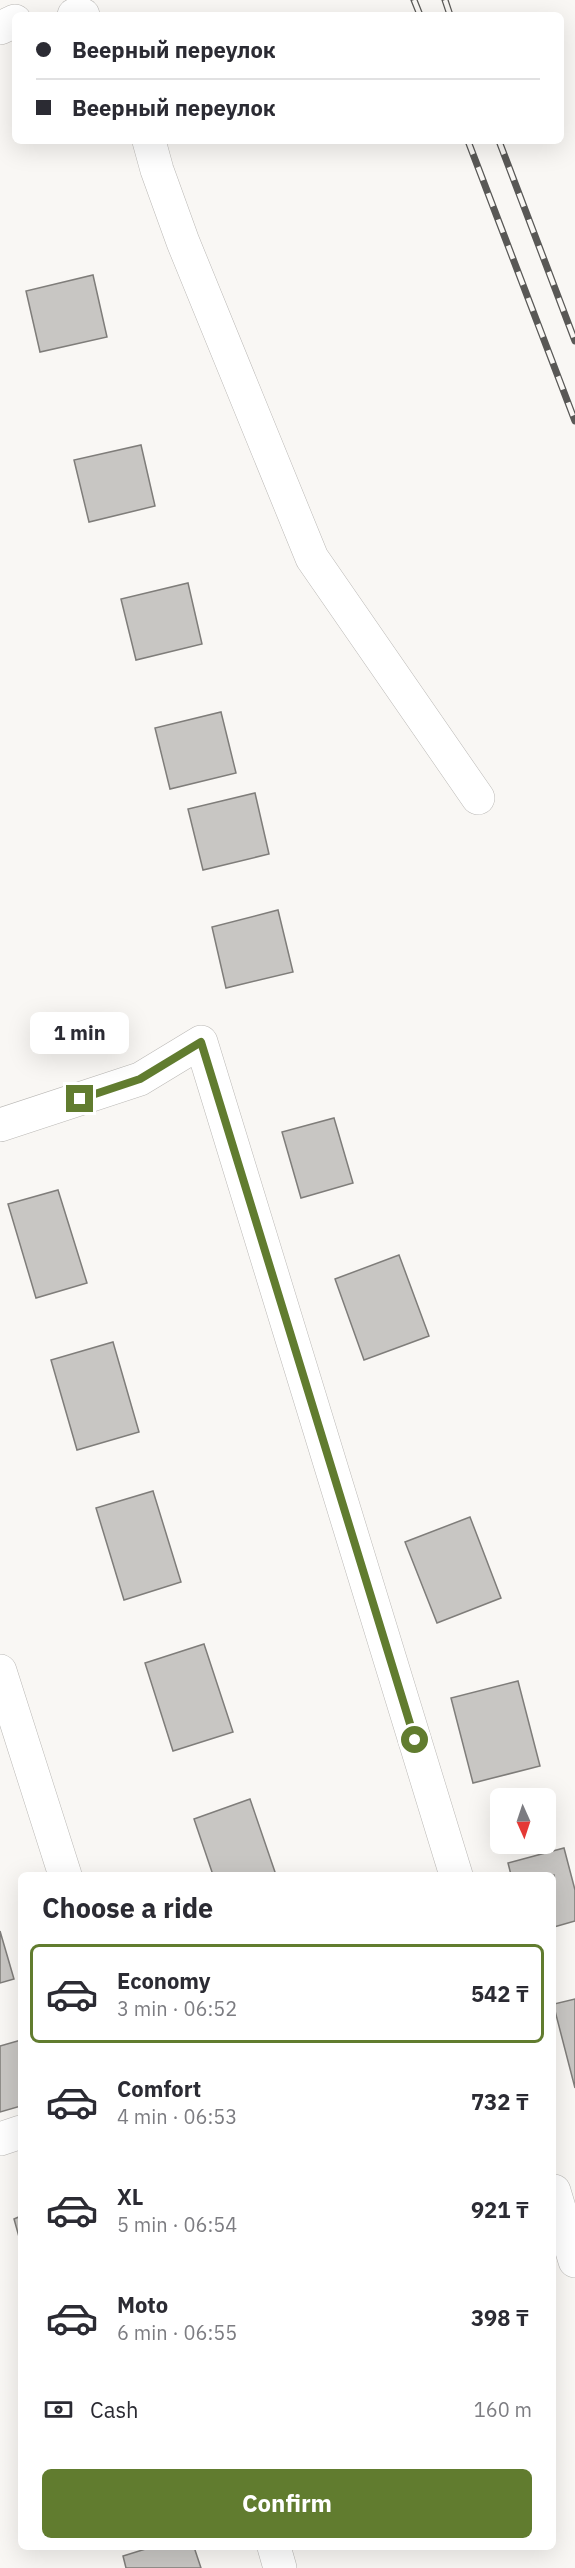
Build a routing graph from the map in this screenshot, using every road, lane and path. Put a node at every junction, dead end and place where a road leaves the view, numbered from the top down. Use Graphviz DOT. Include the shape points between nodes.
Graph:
graph roads {
  1 [pos="150,144"];
  2 [pos="478,798"];
  3 [pos="0,1125"];
  4 [pos="0,1671"];
  5 [pos="64,1872"];
  6 [pos="455,1872"];
  7 [pos="18,2133"];
  8 [pos="0,2139"];
  9 [pos="556,2198"];
  10 [pos="575,2261"];
  11 [pos="275,2550"];
  12 [pos="280,2568"];
  1 -- 2 [label="street" via="183,242 312,558"];
  3 -- 6 [label="street" via="140,1079 201,1042"];
  4 -- 5 [label="street"];
  7 -- 8 [label="street"];
  9 -- 10 [label="street"];
  11 -- 12 [label="street"];
}
